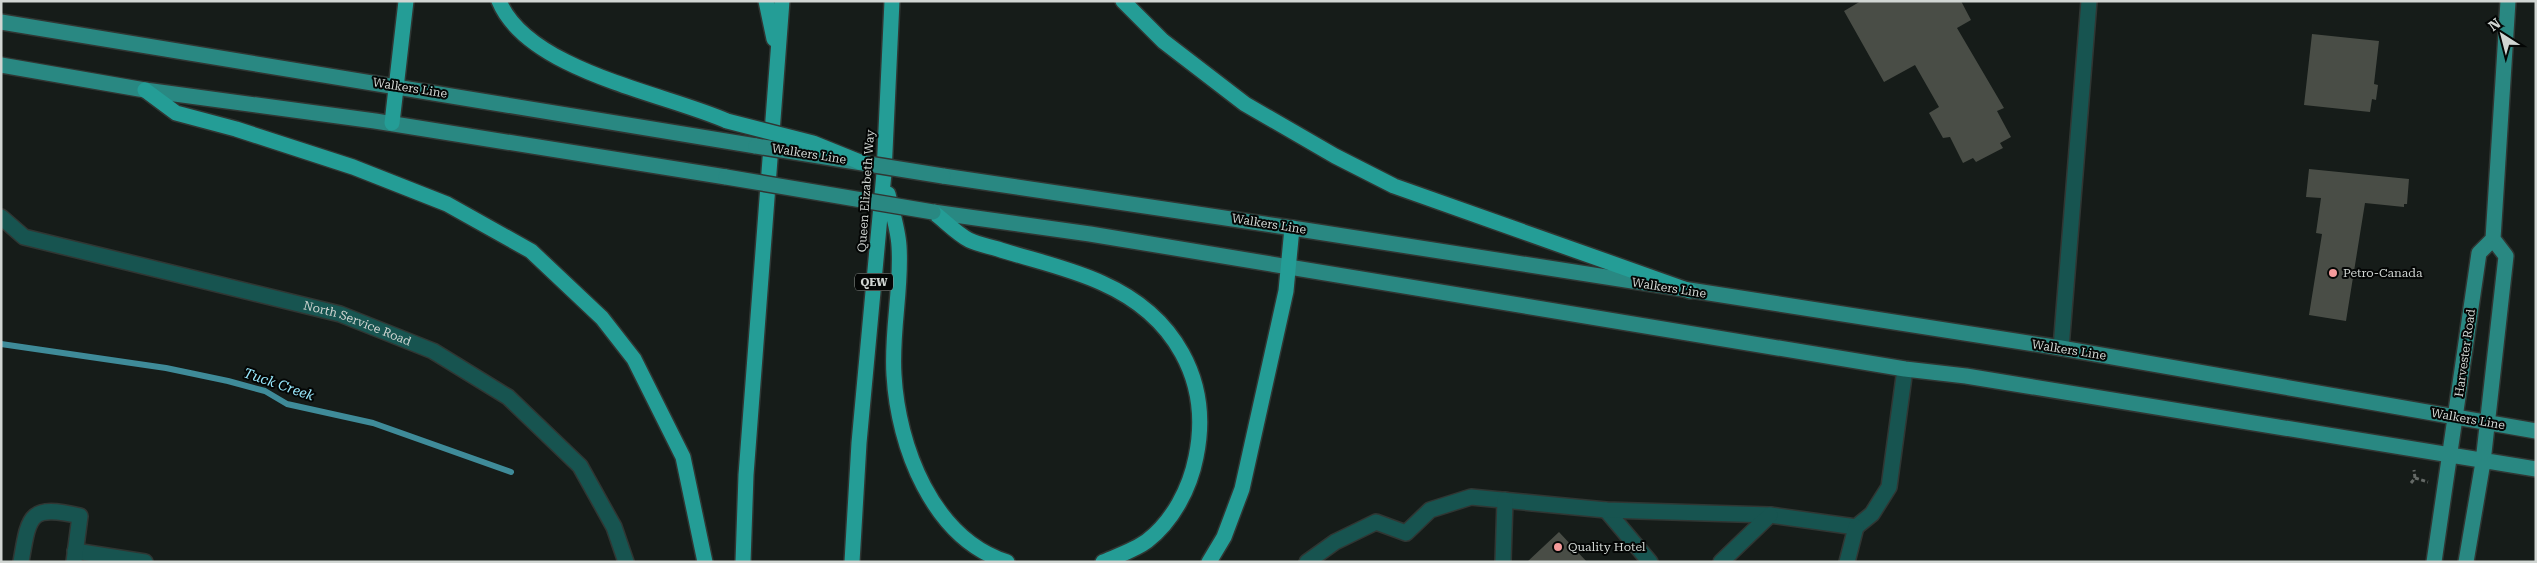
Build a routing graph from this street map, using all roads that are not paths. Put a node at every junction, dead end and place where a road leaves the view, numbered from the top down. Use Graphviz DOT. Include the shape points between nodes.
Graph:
graph roads {
  1 [pos="406,1"];
  2 [pos="499,1"];
  3 [pos="766,1"];
  4 [pos="782,1"];
  5 [pos="892,1"];
  6 [pos="1124,1"];
  7 [pos="2089,1"];
  8 [pos="2508,1"];
  9 [pos="1,22"];
  10 [pos="1,65"];
  11 [pos="395,86"];
  12 [pos="145,90"];
  13 [pos="392,124"];
  14 [pos="860,162"];
  15 [pos="884,173"];
  16 [pos="933,212"];
  17 [pos="1,218"];
  18 [pos="1292,228"];
  19 [pos="2493,239"];
  20 [pos="1288,268"];
  21 [pos="1690,291"];
  22 [pos="2060,348"];
  23 [pos="1905,369"];
  24 [pos="2457,417"];
  25 [pos="2489,422"];
  26 [pos="2536,431"];
  27 [pos="2451,455"];
  28 [pos="2483,462"];
  29 [pos="2536,469"];
  30 [pos="746,475"];
  31 [pos="1505,500"];
  32 [pos="1606,510"];
  33 [pos="1770,514"];
  34 [pos="1856,526"];
  35 [pos="74,556"];
  36 [pos="21,562"];
  37 [pos="145,562"];
  38 [pos="626,562"];
  39 [pos="705,562"];
  40 [pos="743,562"];
  41 [pos="852,562"];
  42 [pos="1007,562"];
  43 [pos="1103,562"];
  44 [pos="1208,562"];
  45 [pos="1307,562"];
  46 [pos="1503,562"];
  47 [pos="1650,562"];
  48 [pos="1720,562"];
  49 [pos="1847,562"];
  50 [pos="2434,562"];
  51 [pos="2466,562"];
  1 -- 11 [label="highway"];
  2 -- 14 [label="highway, bridge" via="524,35 599,78 727,121 813,143"];
  3 -- 30 [label="highway" via="774,33"];
  4 -- 30 [label="highway"];
  5 -- 15 [label="highway, Queen Elizabeth Way / QEW"];
  6 -- 21 [label="highway" via="1163,41 1245,104 1335,156 1394,186"];
  7 -- 22 [label="street"];
  8 -- 19 [label="main road"];
  9 -- 11 [label="main road, Walkers Line"];
  10 -- 12 [label="main road"];
  11 -- 13 [label="highway"];
  11 -- 14 [label="main road, Walkers Line, bridge"];
  12 -- 13 [label="main road"];
  12 -- 39 [label="highway" via="176,113 353,167 448,204 531,251 602,318 634,359 683,457"];
  13 -- 16 [label="main road, bridge"];
  14 -- 18 [label="main road, Walkers Line, bridge"];
  15 -- 41 [label="highway, Queen Elizabeth Way / QEW" via="859,443"];
  15 -- 42 [label="highway" via="899,245 893,373 906,442 934,503 955,529 976,546"];
  16 -- 20 [label="main road" via="1090,234"];
  16 -- 43 [label="highway" via="968,239 1102,282 1162,322 1180,348 1200,403 1201,433 1194,467 1182,498 1147,541"];
  17 -- 38 [label="street, North Service Road" via="24,236 340,314 433,351 508,397 580,466 614,527"];
  18 -- 20 [label="highway"];
  18 -- 21 [label="main road, Walkers Line"];
  19 -- 24 [label="main road, Harvester Road" via="2479,253"];
  19 -- 25 [label="main road" via="2506,256"];
  20 -- 23 [label="main road"];
  20 -- 44 [label="highway" via="1286,291 1242,489 1224,537"];
  21 -- 22 [label="main road, Walkers Line"];
  22 -- 24 [label="main road, Walkers Line"];
  23 -- 27 [label="main road" via="1966,376"];
  23 -- 34 [label="street" via="1889,488 1872,514"];
  24 -- 25 [label="main road, Walkers Line"];
  24 -- 27 [label="main road, Harvester Road"];
  25 -- 26 [label="main road, Walkers Line"];
  25 -- 28 [label="main road"];
  27 -- 28 [label="main road"];
  27 -- 50 [label="main road, Harvester Road"];
  28 -- 29 [label="main road"];
  28 -- 51 [label="main road"];
  30 -- 40 [label="highway"];
  31 -- 32 [label="street"];
  31 -- 45 [label="street" via="1471,497 1449,502 1430,510 1406,533 1376,522 1335,542"];
  31 -- 46 [label="street"];
  32 -- 33 [label="street"];
  32 -- 47 [label="street"];
  33 -- 34 [label="street"];
  33 -- 48 [label="street"];
  34 -- 49 [label="street"];
  35 -- 36 [label="street" via="80,516 54,510 39,514 28,524"];
  35 -- 37 [label="street"];
}
